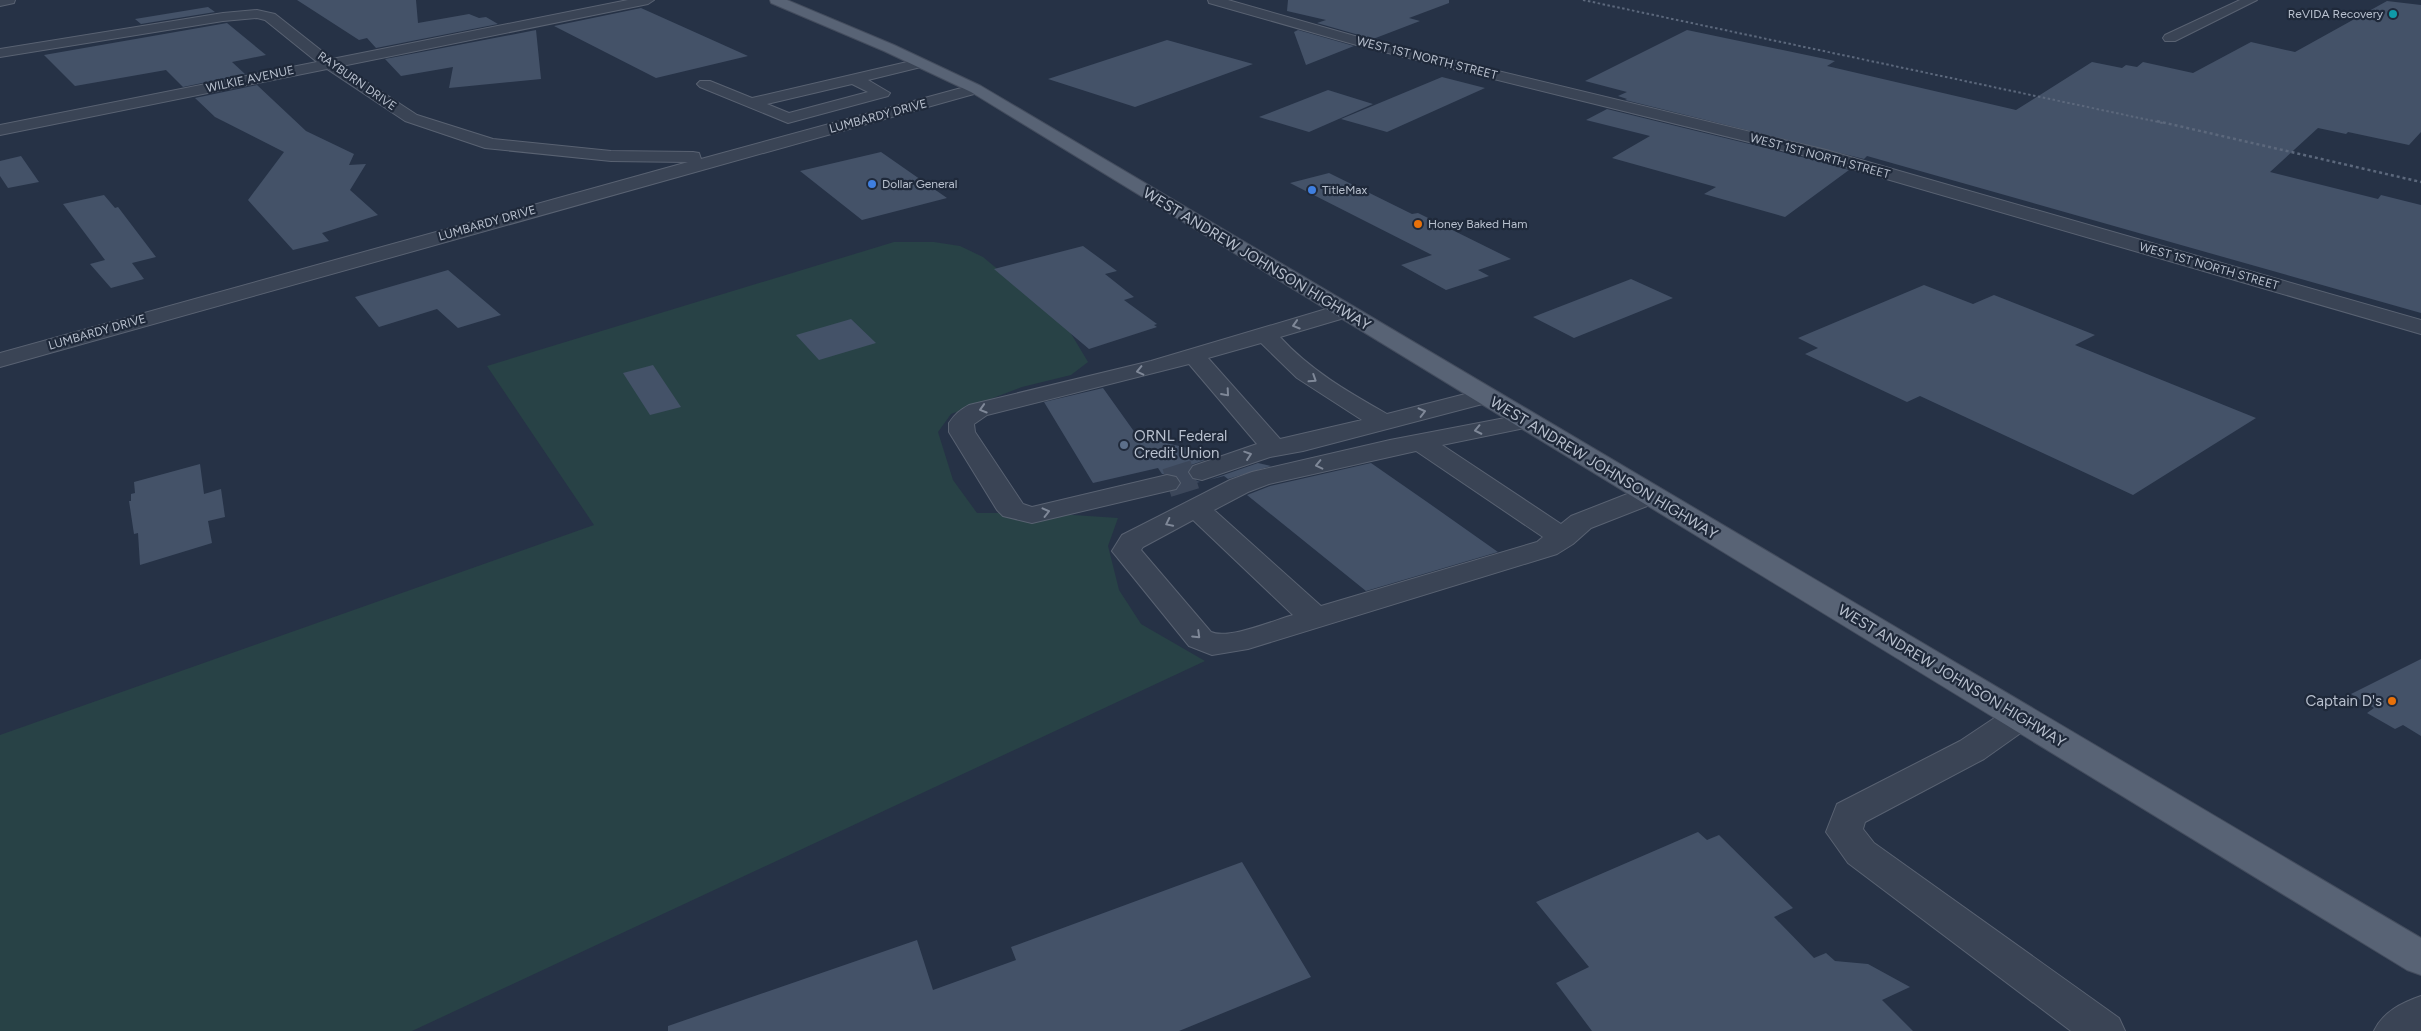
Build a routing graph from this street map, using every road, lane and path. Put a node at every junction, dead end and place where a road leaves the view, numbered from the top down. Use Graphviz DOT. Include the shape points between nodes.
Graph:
graph roads {
  1 [pos="9,0"];
  2 [pos="648,0"];
  3 [pos="776,0"];
  4 [pos="1214,0"];
  5 [pos="2251,0"];
  6 [pos="0,2"];
  7 [pos="2170,38"];
  8 [pos="0,53"];
  9 [pos="328,63"];
  10 [pos="920,63"];
  11 [pos="854,78"];
  12 [pos="705,84"];
  13 [pos="976,89"];
  14 [pos="751,103"];
  15 [pos="0,130"];
  16 [pos="722,158"];
  17 [pos="1343,311"];
  18 [pos="2421,327"];
  19 [pos="1265,334"];
  20 [pos="1194,356"];
  21 [pos="0,360"];
  22 [pos="1485,396"];
  23 [pos="1526,421"];
  24 [pos="1383,422"];
  25 [pos="1420,442"];
  26 [pos="1274,448"];
  27 [pos="1202,472"];
  28 [pos="1168,483"];
  29 [pos="1650,495"];
  30 [pos="1197,509"];
  31 [pos="1563,538"];
  32 [pos="1315,618"];
  33 [pos="2020,717"];
  34 [pos="2421,958"];
  35 [pos="2421,1014"];
  36 [pos="2104,1031"];
  37 [pos="2395,1031"];
  1 -- 6 [label="street"];
  2 -- 9 [label="street, WILKIE AVENUE"];
  3 -- 10 [label="main road, WEST ANDREW JOHNSON HIGHWAY"];
  4 -- 18 [label="street, WEST 1ST NORTH STREET" via="1365,43 1820,154"];
  5 -- 7 [label="street"];
  8 -- 9 [label="street, RAYBURN DRIVE" via="257,14 270,17"];
  9 -- 15 [label="street, WILKIE AVENUE"];
  9 -- 16 [label="street, RAYBURN DRIVE" via="411,118 491,144 611,156"];
  10 -- 11 [label="street"];
  10 -- 13 [label="main road, WEST ANDREW JOHNSON HIGHWAY"];
  11 -- 14 [label="street"];
  11 -- 14 [label="street" via="882,93 788,118"];
  12 -- 14 [label="street"];
  13 -- 16 [label="street, LUMBARDY DRIVE"];
  13 -- 17 [label="main road, WEST ANDREW JOHNSON HIGHWAY"];
  16 -- 21 [label="street, LUMBARDY DRIVE"];
  17 -- 19 [label="street, one-way"];
  17 -- 22 [label="main road, WEST ANDREW JOHNSON HIGHWAY"];
  19 -- 20 [label="street"];
  19 -- 24 [label="street, one-way" via="1282,355 1305,374"];
  20 -- 26 [label="street, one-way"];
  20 -- 28 [label="street, one-way" via="978,410 962,423 962,432 1007,504 1013,510 1032,516"];
  22 -- 23 [label="main road, WEST ANDREW JOHNSON HIGHWAY"];
  24 -- 22 [label="street, one-way"];
  23 -- 25 [label="street, one-way"];
  23 -- 29 [label="main road, WEST ANDREW JOHNSON HIGHWAY"];
  24 -- 26 [label="street"];
  25 -- 30 [label="street, one-way" via="1261,478"];
  25 -- 31 [label="street"];
  27 -- 26 [label="street, one-way"];
  29 -- 31 [label="street" via="1581,522"];
  29 -- 33 [label="main road, WEST ANDREW JOHNSON HIGHWAY"];
  30 -- 32 [label="street"];
  30 -- 32 [label="street, one-way" via="1132,541 1126,551 1200,639 1212,645 1236,642"];
  31 -- 32 [label="street" via="1547,548"];
  33 -- 34 [label="main road, WEST ANDREW JOHNSON HIGHWAY"];
  33 -- 36 [label="street" via="1972,750 1850,814 1844,832 1861,852"];
  35 -- 37 [label="street"];
}
